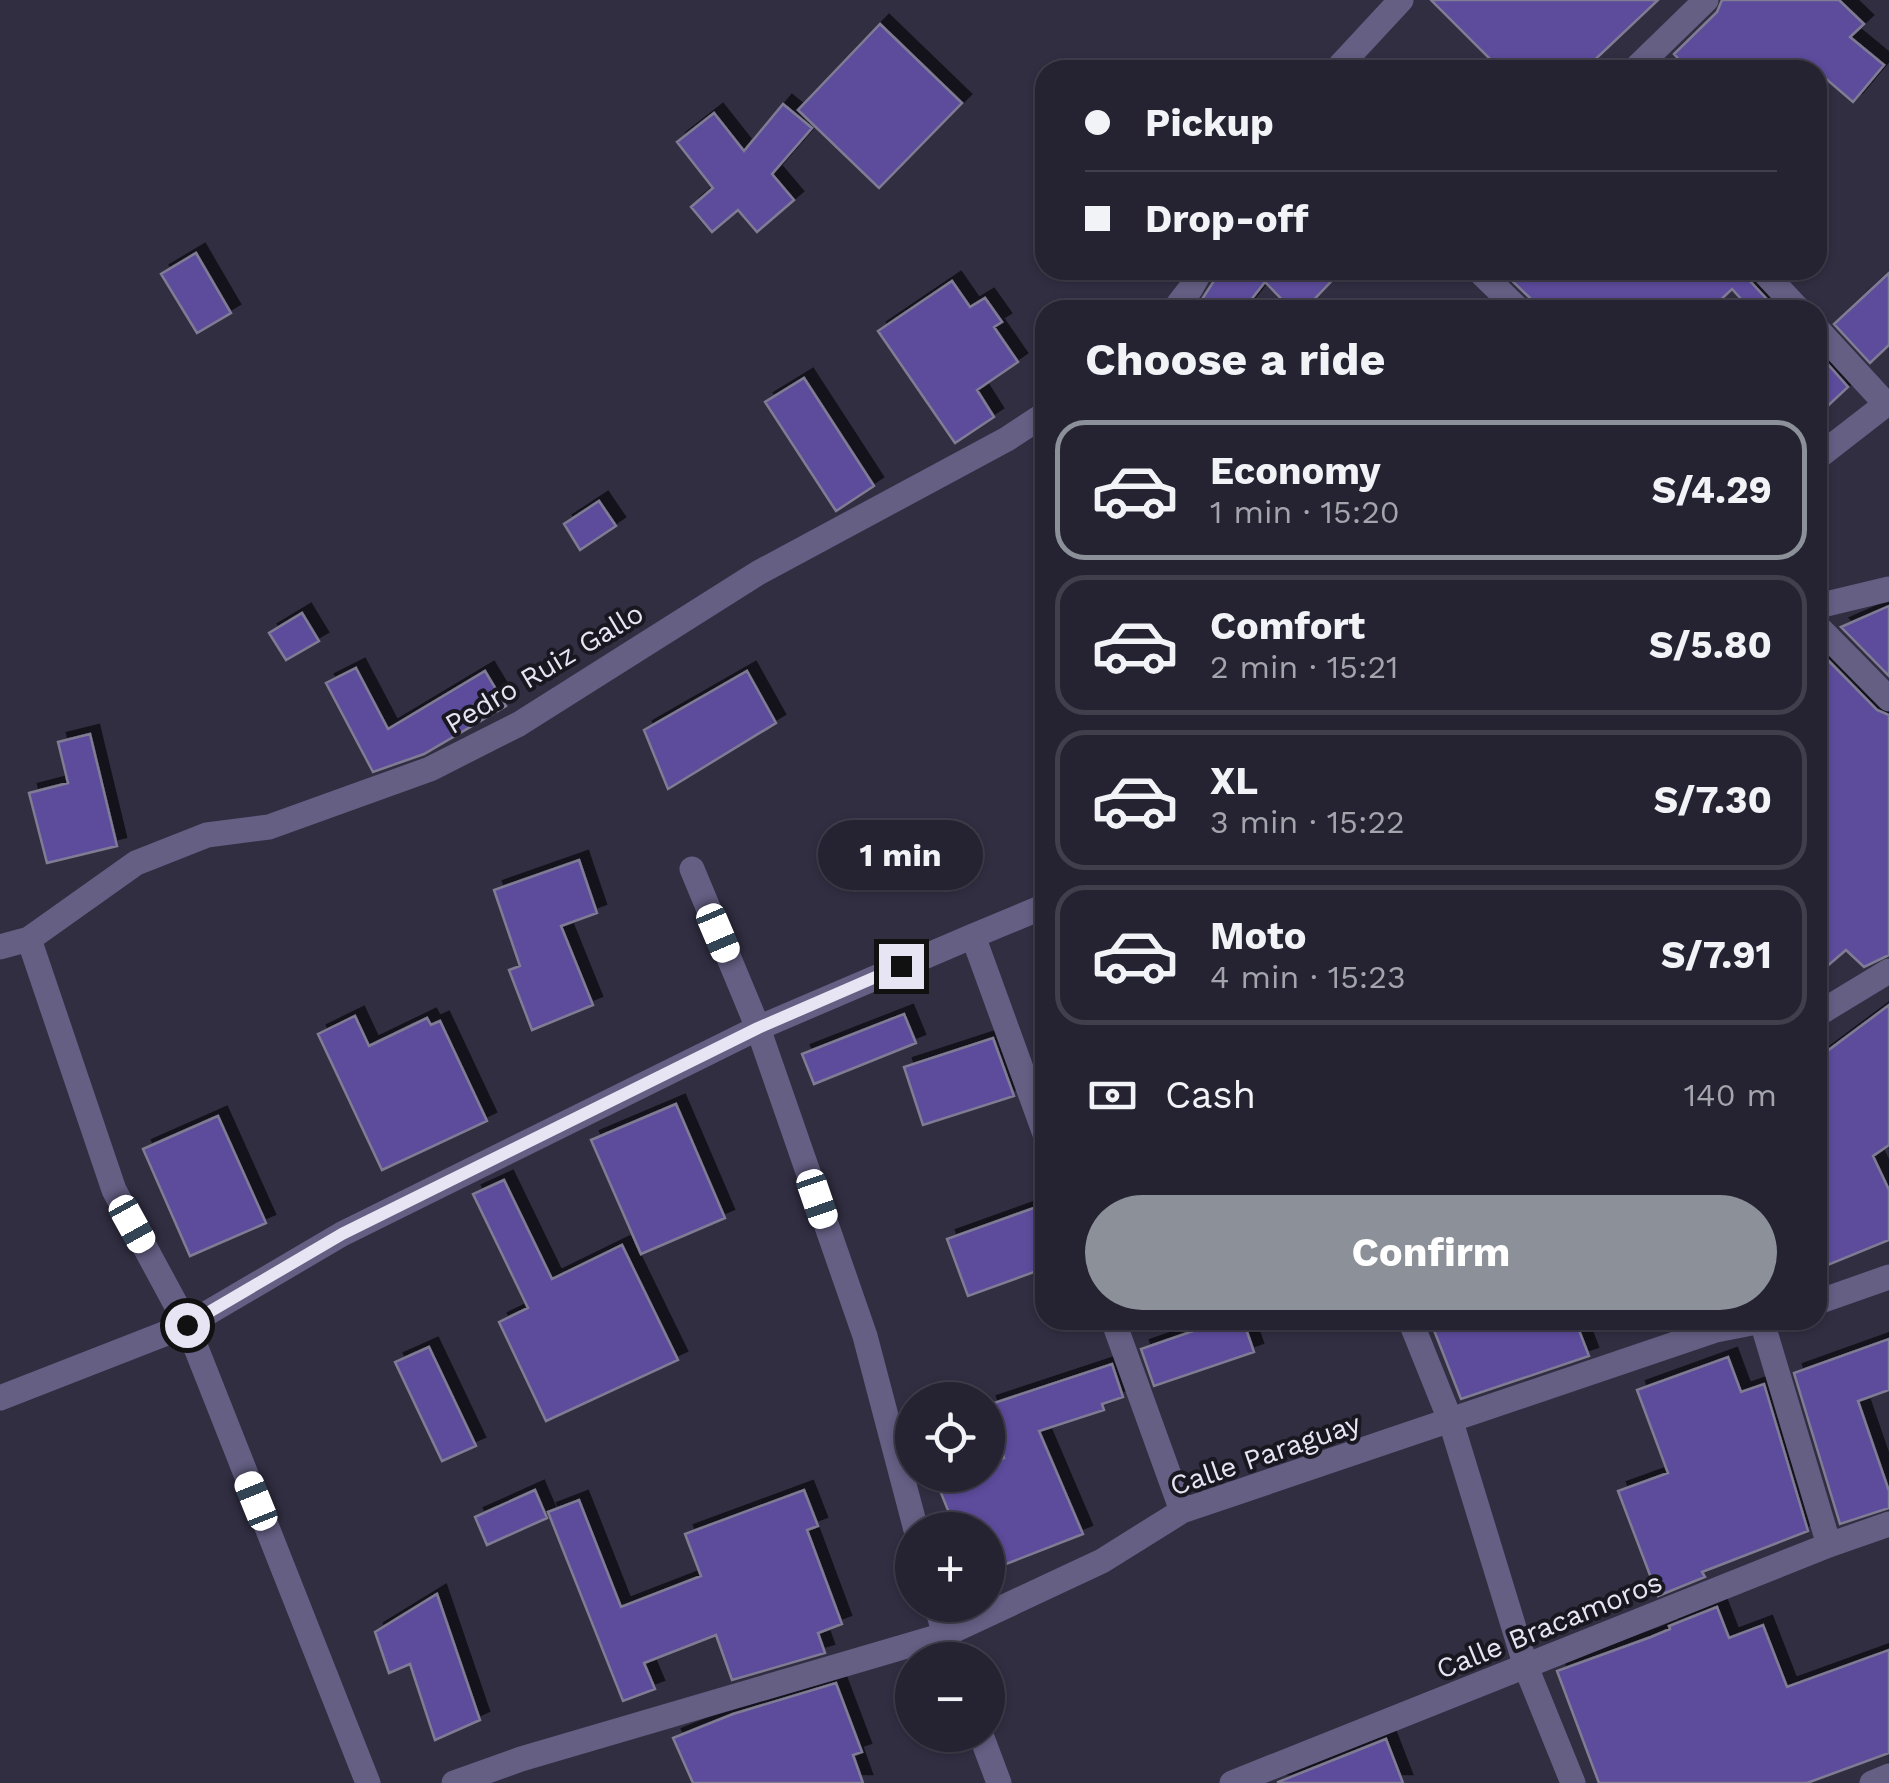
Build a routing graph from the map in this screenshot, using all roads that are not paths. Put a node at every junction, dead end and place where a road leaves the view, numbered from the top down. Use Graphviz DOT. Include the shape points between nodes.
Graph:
graph roads {
  1 [pos="1401,0"];
  2 [pos="1706,0"];
  3 [pos="1345,60"];
  4 [pos="1644,60"];
  5 [pos="1488,280"];
  6 [pos="1771,280"];
  7 [pos="1509,300"];
  8 [pos="1790,300"];
  9 [pos="1827,339"];
  10 [pos="1888,403"];
  11 [pos="1035,420"];
  12 [pos="1827,451"];
  13 [pos="1889,589"];
  14 [pos="1827,604"];
  15 [pos="1827,635"];
  16 [pos="1889,699"];
  17 [pos="692,870"];
  18 [pos="1035,910"];
  19 [pos="973,936"];
  20 [pos="30,938"];
  21 [pos="0,946"];
  22 [pos="1889,971"];
  23 [pos="1827,1009"];
  24 [pos="758,1028"];
  25 [pos="1035,1106"];
  26 [pos="1889,1277"];
  27 [pos="1827,1299"];
  28 [pos="187,1325"];
  29 [pos="1116,1330"];
  30 [pos="1414,1330"];
  31 [pos="1700,1330"];
  32 [pos="1767,1330"];
  33 [pos="0,1398"];
  34 [pos="1451,1422"];
  35 [pos="1182,1511"];
  36 [pos="911,1512"];
  37 [pos="1889,1524"];
  38 [pos="1828,1545"];
  39 [pos="941,1622"];
  40 [pos="944,1635"];
  41 [pos="947,1642"];
  42 [pos="1526,1668"];
  43 [pos="987,1752"];
  44 [pos="1889,1776"];
  45 [pos="368,1783"];
  46 [pos="454,1783"];
  47 [pos="999,1783"];
  48 [pos="1232,1783"];
  49 [pos="1573,1783"];
  50 [pos="1872,1783"];
  1 -- 3 [label="street"];
  2 -- 4 [label="street"];
  5 -- 7 [label="street"];
  6 -- 8 [label="street"];
  9 -- 10 [label="street"];
  10 -- 12 [label="street"];
  11 -- 20 [label="street, Pedro Ruiz Gallo" via="758,573 519,724 430,769 269,827 207,834 136,863"];
  13 -- 14 [label="street"];
  15 -- 16 [label="street"];
  17 -- 24 [label="street"];
  18 -- 19 [label="street"];
  19 -- 24 [label="street"];
  19 -- 25 [label="street"];
  20 -- 21 [label="street, Pedro Ruiz Gallo"];
  20 -- 28 [label="street" via="114,1190"];
  22 -- 23 [label="street"];
  24 -- 28 [label="street" via="342,1234"];
  24 -- 36 [label="street" via="865,1336"];
  26 -- 27 [label="street"];
  28 -- 33 [label="street"];
  28 -- 45 [label="street"];
  29 -- 35 [label="street"];
  30 -- 34 [label="street"];
  31 -- 34 [label="street, Calle Paraguay"];
  32 -- 38 [label="street"];
  34 -- 35 [label="street, Calle Paraguay"];
  34 -- 42 [label="street"];
  35 -- 40 [label="street, Calle Paraguay" via="1102,1562"];
  37 -- 38 [label="street, Calle Bracamoros"];
  38 -- 42 [label="street, Calle Bracamoros"];
  39 -- 40 [label="street"];
  40 -- 41 [label="street"];
  40 -- 46 [label="street, Calle Paraguay"];
  42 -- 48 [label="street, Calle Bracamoros"];
  42 -- 49 [label="street"];
  43 -- 47 [label="street"];
  44 -- 50 [label="street"];
}
